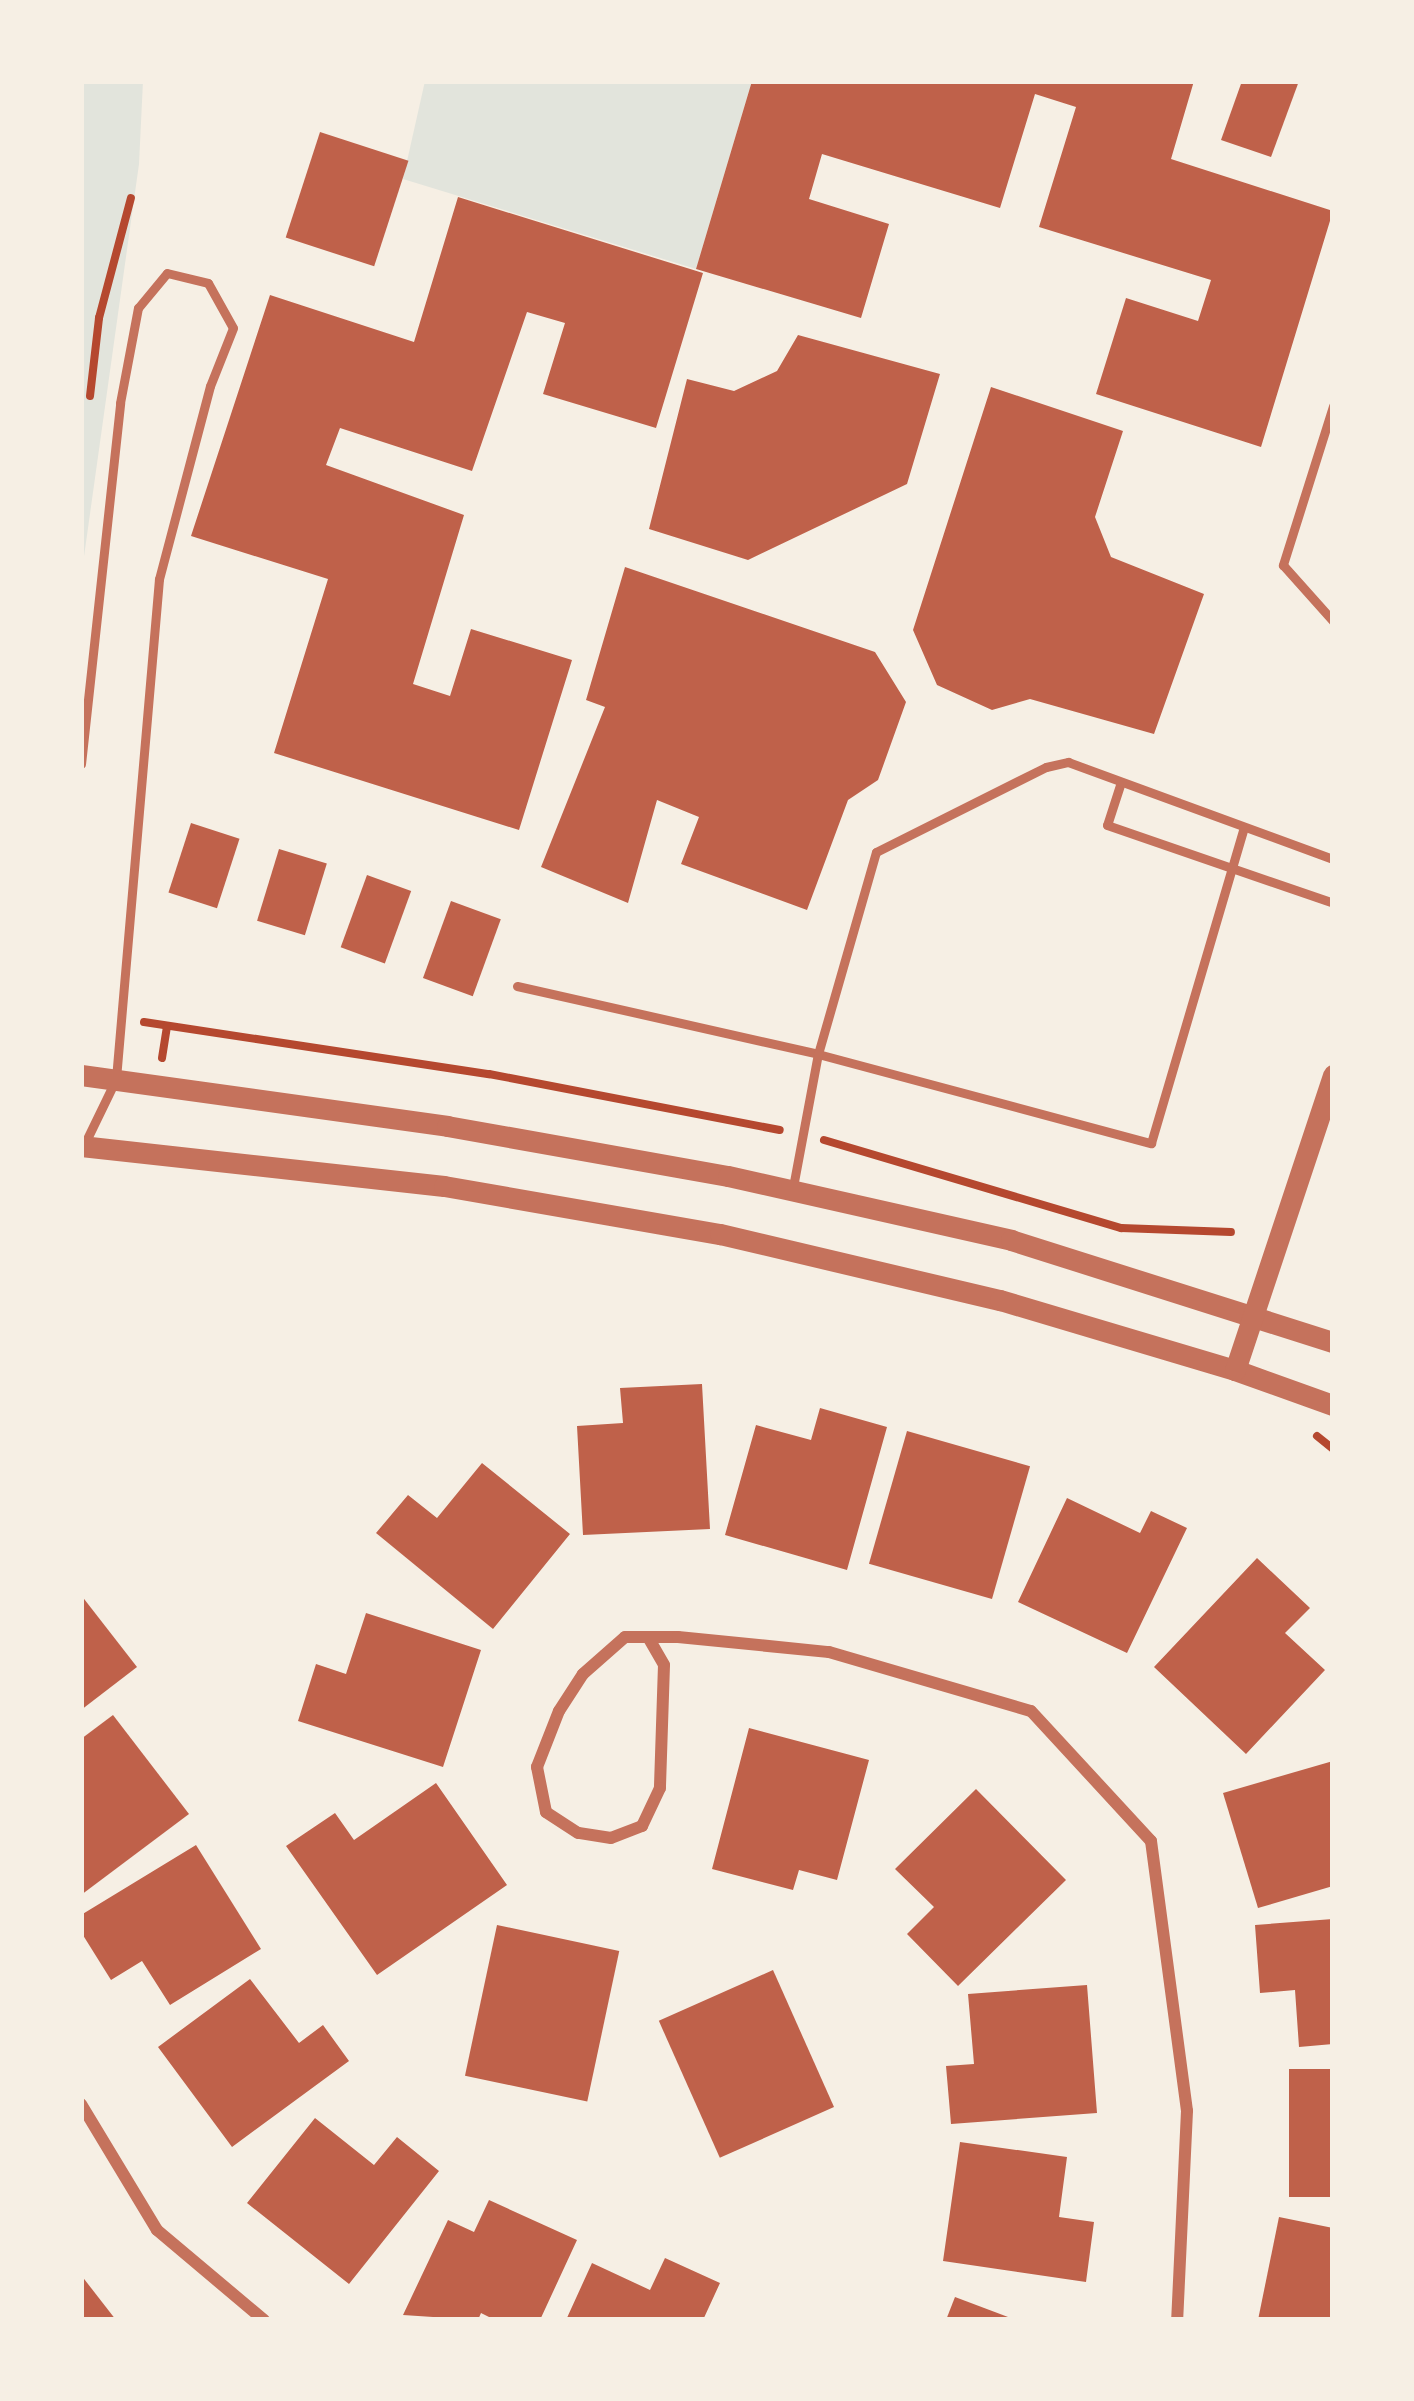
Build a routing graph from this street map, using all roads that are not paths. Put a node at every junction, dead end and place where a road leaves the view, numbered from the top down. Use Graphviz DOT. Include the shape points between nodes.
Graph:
graph roads {
  1 [pos="1333,406"];
  2 [pos="1333,621"];
  3 [pos="81,764"];
  4 [pos="1121,782"];
  5 [pos="1244,827"];
  6 [pos="1333,859"];
  7 [pos="1232,869"];
  8 [pos="1333,903"];
  9 [pos="517,986"];
  10 [pos="818,1054"];
  11 [pos="1333,1075"];
  12 [pos="81,1076"];
  13 [pos="116,1079"];
  14 [pos="82,1144"];
  15 [pos="793,1190"];
  16 [pos="1254,1313"];
  17 [pos="1333,1342"];
  18 [pos="1235,1370"];
  19 [pos="1333,1406"];
  20 [pos="649,1637"];
  21 [pos="81,2104"];
  22 [pos="263,2320"];
  23 [pos="1177,2320"];
  1 -- 2 [label="lane" via="1283,565"];
  3 -- 13 [label="lane" via="120,403 138,308 166,273 208,283 233,328 159,579"];
  4 -- 5 [label="lane"];
  4 -- 7 [label="lane" via="1107,825"];
  4 -- 10 [label="lane" via="1068,762 1046,767 876,851"];
  5 -- 6 [label="lane"];
  5 -- 7 [label="lane"];
  7 -- 8 [label="lane"];
  7 -- 10 [label="lane" via="1151,1143"];
  9 -- 10 [label="lane"];
  10 -- 15 [label="lane"];
  11 -- 16 [label="street"];
  12 -- 13 [label="street"];
  13 -- 14 [label="lane"];
  13 -- 15 [label="street" via="447,1126"];
  14 -- 18 [label="street" via="444,1186 720,1234 1000,1300"];
  15 -- 16 [label="street" via="1011,1240"];
  16 -- 17 [label="street"];
  16 -- 18 [label="street"];
  18 -- 19 [label="street"];
  20 -- 20 [label="street" via="664,1665 660,1788 642,1826 611,1838 578,1833 546,1812 536,1767 543,1742 584,1674 625,1637"];
  20 -- 23 [label="street" via="830,1652 1031,1711 1151,1841 1187,2111"];
  21 -- 22 [label="street" via="158,2230"];
}
